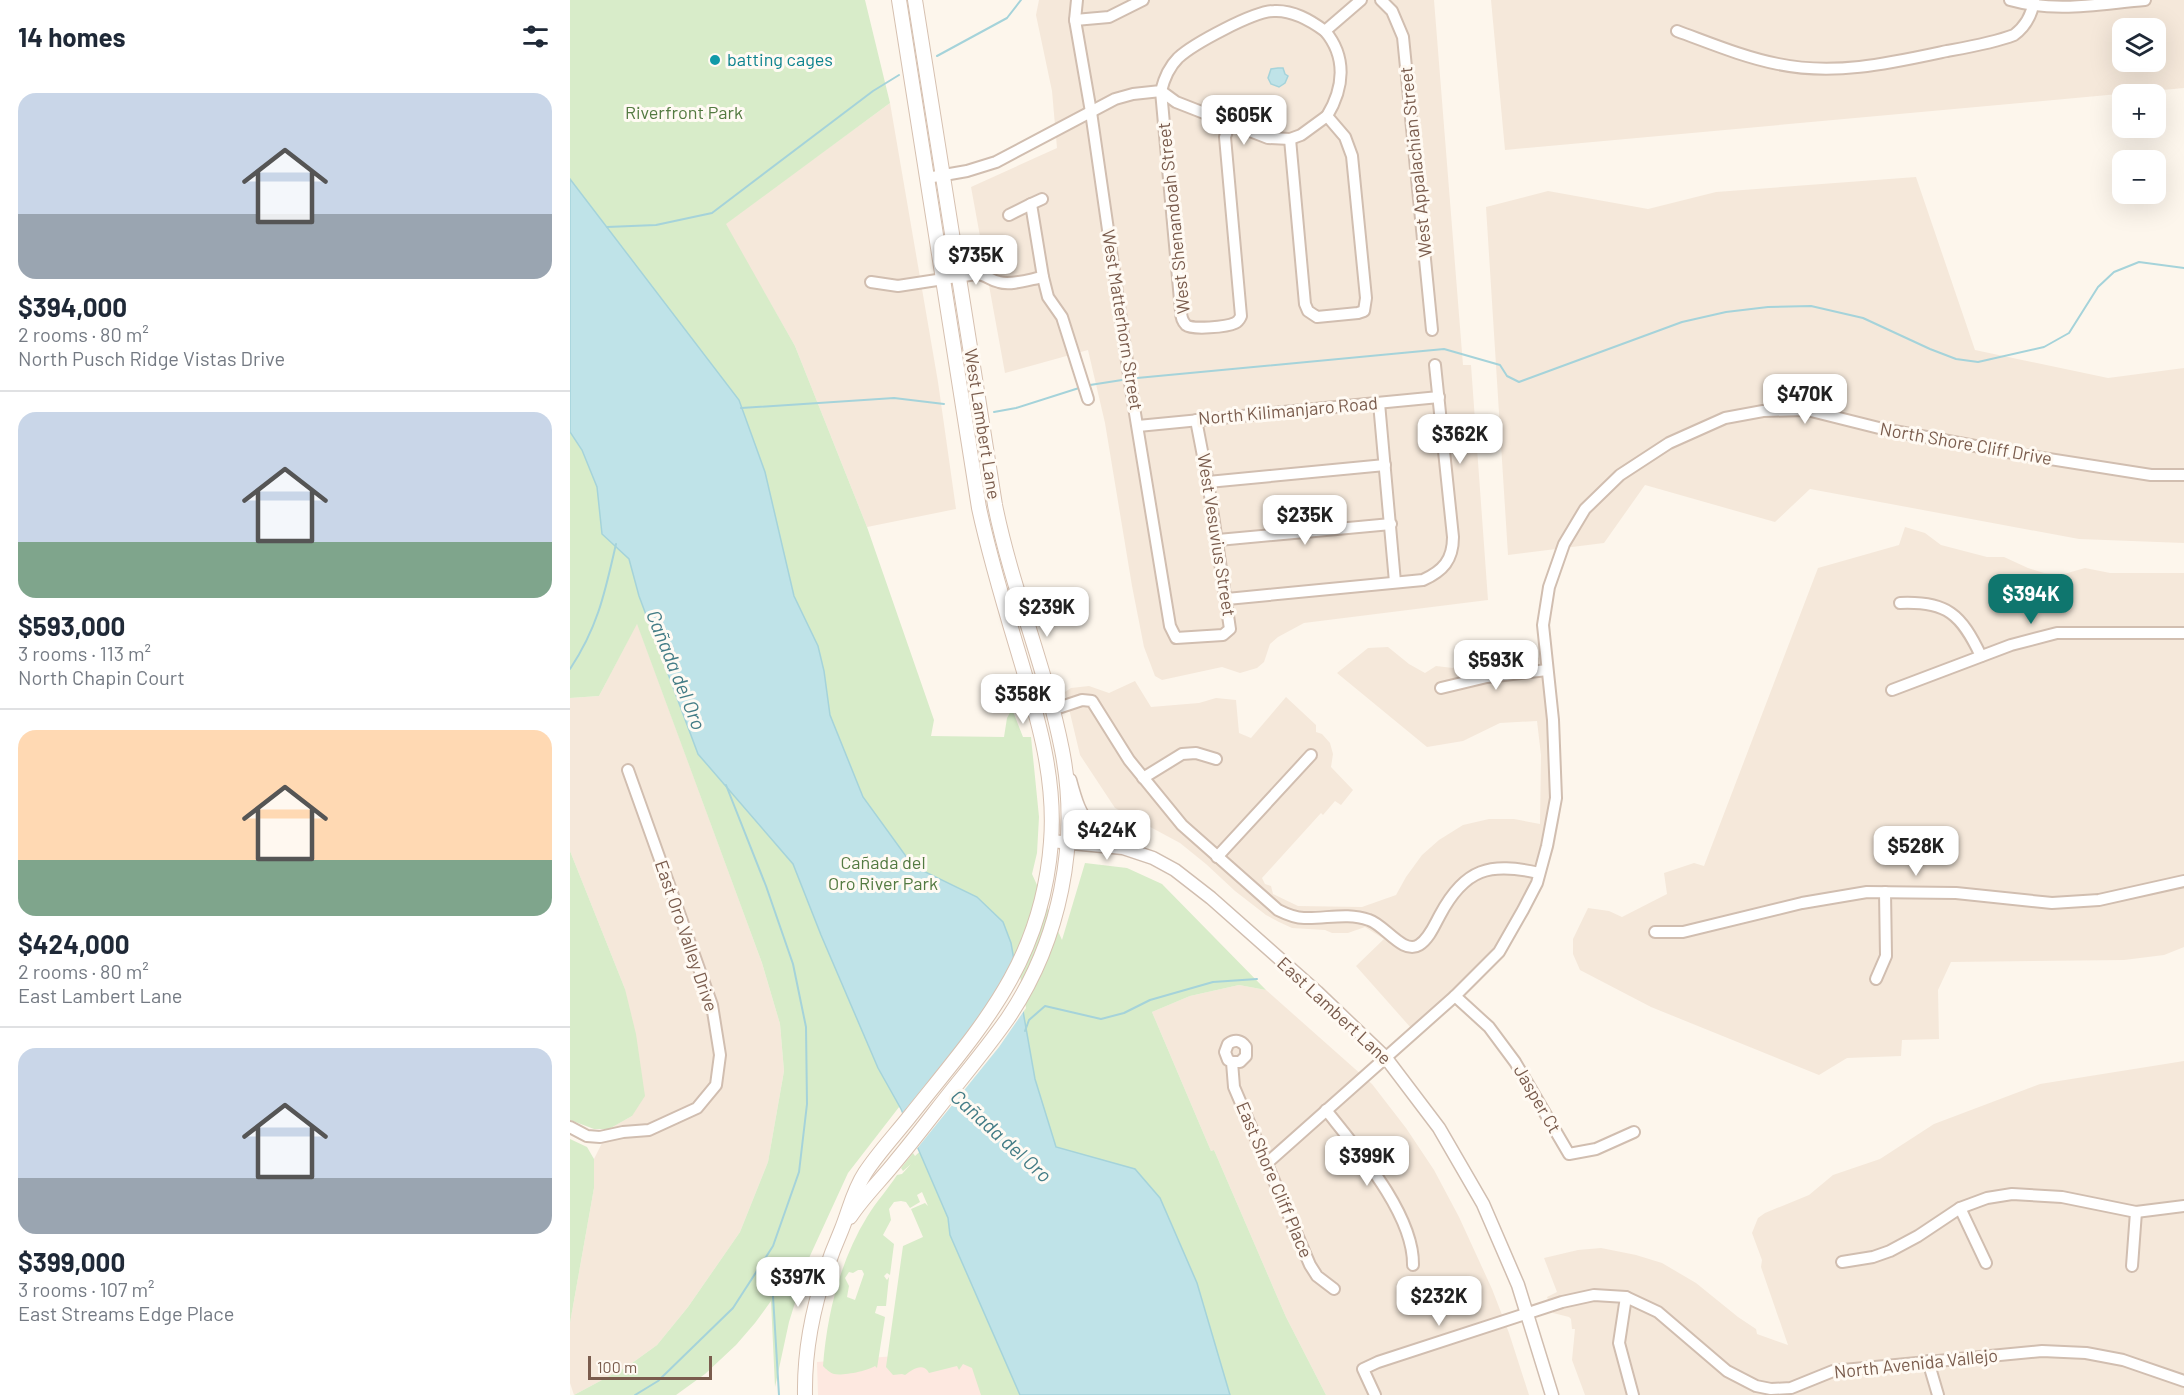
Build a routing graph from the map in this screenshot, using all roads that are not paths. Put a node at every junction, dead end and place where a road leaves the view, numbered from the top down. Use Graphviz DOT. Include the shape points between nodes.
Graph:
graph roads {
  1 [pos="899,0"];
  2 [pos="915,0"];
  3 [pos="1077,0"];
  4 [pos="1143,0"];
  5 [pos="1361,0"];
  6 [pos="1381,0"];
  7 [pos="2010,0"];
  8 [pos="2145,0"];
  9 [pos="2034,3"];
  10 [pos="1274,5"];
  11 [pos="1075,20"];
  12 [pos="1325,31"];
  13 [pos="1677,31"];
  14 [pos="1161,91"];
  15 [pos="1091,112"];
  16 [pos="1327,116"];
  17 [pos="1229,125"];
  18 [pos="1290,139"];
  19 [pos="943,176"];
  20 [pos="927,178"];
  21 [pos="1042,199"];
  22 [pos="1030,204"];
  23 [pos="1009,215"];
  24 [pos="959,277"];
  25 [pos="1043,277"];
  26 [pos="942,279"];
  27 [pos="871,282"];
  28 [pos="1432,330"];
  29 [pos="1435,365"];
  30 [pos="1439,397"];
  31 [pos="1088,399"];
  32 [pos="1380,403"];
  33 [pos="1196,420"];
  34 [pos="1138,426"];
  35 [pos="1385,465"];
  36 [pos="2184,475"];
  37 [pos="1208,482"];
  38 [pos="1390,524"];
  39 [pos="1218,540"];
  40 [pos="997,582"];
  41 [pos="1395,582"];
  42 [pos="1227,599"];
  43 [pos="1900,603"];
  44 [pos="2184,633"];
  45 [pos="1176,638"];
  46 [pos="1036,656"];
  47 [pos="1982,656"];
  48 [pos="1547,670"];
  49 [pos="1441,688"];
  50 [pos="1892,690"];
  51 [pos="1052,710"];
  52 [pos="1062,751"];
  53 [pos="1311,755"];
  54 [pos="1216,759"];
  55 [pos="628,770"];
  56 [pos="1143,778"];
  57 [pos="1067,842"];
  58 [pos="1051,846"];
  59 [pos="1217,857"];
  60 [pos="1153,858"];
  61 [pos="1539,873"];
  62 [pos="2184,881"];
  63 [pos="1885,892"];
  64 [pos="1655,932"];
  65 [pos="1876,979"];
  66 [pos="1455,996"];
  67 [pos="1386,1058"];
  68 [pos="1232,1062"];
  69 [pos="1326,1110"];
  70 [pos="570,1127"];
  71 [pos="1634,1132"];
  72 [pos="1266,1164"];
  73 [pos="2184,1206"];
  74 [pos="1960,1208"];
  75 [pos="2136,1212"];
  76 [pos="841,1231"];
  77 [pos="1842,1262"];
  78 [pos="1986,1263"];
  79 [pos="1413,1265"];
  80 [pos="2132,1266"];
  81 [pos="1334,1289"];
  82 [pos="1626,1297"];
  83 [pos="1527,1314"];
  84 [pos="1928,1361"];
  85 [pos="2184,1381"];
  86 [pos="805,1395"];
  87 [pos="1375,1395"];
  88 [pos="1552,1395"];
  89 [pos="1633,1395"];
  90 [pos="1938,1395"];
  1 -- 20 [label="main road, West Lambert Lane"];
  2 -- 19 [label="main road, West Lambert Lane"];
  3 -- 11 [label="street, West Matterhorn Street"];
  4 -- 11 [label="street" via="1109,17"];
  5 -- 12 [label="street"];
  6 -- 28 [label="street, West Appalachian Street" via="1392,11 1403,37"];
  7 -- 9 [label="street"];
  8 -- 9 [label="street" via="2057,8"];
  9 -- 13 [label="street" via="2024,28 2014,35 1859,67 1779,64"];
  10 -- 12 [label="street"];
  10 -- 14 [label="street" via="1183,54 1167,73"];
  11 -- 15 [label="street, West Matterhorn Street"];
  12 -- 16 [label="street" via="1336,47 1341,72 1336,102"];
  14 -- 15 [label="street" via="1123,96"];
  14 -- 17 [label="street" via="1176,102"];
  14 -- 17 [label="street, West Shenandoah Street" via="1182,319 1193,328 1232,324 1240,319 1242,309 1226,137"];
  15 -- 19 [label="street" via="996,162"];
  15 -- 34 [label="street, West Matterhorn Street"];
  16 -- 18 [label="street" via="1311,130"];
  16 -- 18 [label="street" via="1345,136 1352,156 1366,298 1364,311 1358,314 1317,317 1305,304"];
  17 -- 18 [label="street" via="1268,138"];
  19 -- 20 [label="street"];
  19 -- 24 [label="main road, West Lambert Lane"];
  20 -- 26 [label="main road, West Lambert Lane"];
  21 -- 22 [label="street"];
  22 -- 23 [label="street"];
  22 -- 25 [label="street"];
  24 -- 25 [label="street" via="981,274 1006,283"];
  24 -- 26 [label="street"];
  24 -- 46 [label="main road, West Lambert Lane" via="997,515"];
  25 -- 31 [label="street" via="1048,297 1062,317"];
  26 -- 27 [label="street" via="898,286"];
  26 -- 40 [label="main road, West Lambert Lane" via="980,508"];
  29 -- 30 [label="street"];
  30 -- 32 [label="street, North Kilimanjaro Road"];
  30 -- 41 [label="street" via="1452,553 1439,572 1423,580"];
  32 -- 33 [label="street, North Kilimanjaro Road"];
  32 -- 35 [label="street"];
  33 -- 34 [label="street, North Kilimanjaro Road"];
  33 -- 37 [label="street, West Vesuvius Street"];
  34 -- 45 [label="street, West Matterhorn Street" via="1170,626"];
  35 -- 37 [label="street"];
  35 -- 38 [label="street"];
  36 -- 48 [label="street, North Shore Cliff Drive" via="2151,475 2024,455 1882,429 1807,410 1762,411 1725,418 1670,443 1620,475 1585,509 1564,544 1549,587 1543,625"];
  37 -- 39 [label="street, West Vesuvius Street"];
  38 -- 39 [label="street"];
  38 -- 41 [label="street"];
  39 -- 42 [label="street, West Vesuvius Street"];
  40 -- 46 [label="main road" via="1009,593 1028,651"];
  40 -- 58 [label="main road, West Lambert Lane" via="1047,754"];
  41 -- 42 [label="street"];
  42 -- 45 [label="street, West Vesuvius Street" via="1231,622 1227,633"];
  43 -- 47 [label="street" via="1935,604 1949,611 1970,632"];
  44 -- 47 [label="street" via="2057,633"];
  46 -- 51 [label="main road, West Lambert Lane"];
  47 -- 50 [label="street"];
  48 -- 49 [label="street" via="1487,677"];
  48 -- 61 [label="street, North Shore Cliff Drive" via="1556,798"];
  51 -- 52 [label="main road, West Lambert Lane"];
  51 -- 56 [label="street" via="1082,700 1092,701"];
  52 -- 57 [label="main road, West Lambert Lane"];
  52 -- 60 [label="street" via="1078,806 1088,824"];
  53 -- 59 [label="street"];
  54 -- 56 [label="street" via="1196,753 1182,754"];
  55 -- 70 [label="street, East Oro Valley Drive" via="712,1005 720,1055 716,1085 697,1108 649,1130 600,1137 587,1136"];
  56 -- 59 [label="street" via="1182,825"];
  57 -- 58 [label="street, East Lambert Lane"];
  57 -- 60 [label="street, East Lambert Lane" via="1114,846"];
  57 -- 76 [label="main road, West Lambert Lane" via="1048,938 1021,996 998,1031"];
  58 -- 76 [label="main road, West Lambert Lane" via="1035,925 1007,988 863,1177"];
  59 -- 61 [label="street" via="1288,915 1344,915 1369,920 1388,931 1398,943 1411,947 1426,937 1458,886 1473,875 1490,869 1517,868"];
  60 -- 67 [label="street, East Lambert Lane" via="1211,898"];
  61 -- 66 [label="street, North Shore Cliff Drive" via="1499,952"];
  62 -- 63 [label="street" via="2099,900 2052,903 1956,893"];
  63 -- 64 [label="street" via="1802,903 1683,932"];
  63 -- 65 [label="street" via="1886,956"];
  66 -- 67 [label="street, North Shore Cliff Drive"];
  66 -- 71 [label="street, Jasper Ct" via="1489,1027 1515,1062 1569,1154 1596,1149"];
  67 -- 69 [label="street, North Shore Cliff Drive"];
  67 -- 83 [label="street, East Lambert Lane" via="1439,1128 1471,1179 1502,1245"];
  68 -- 72 [label="street, East Shore Cliff Place" via="1234,1087"];
  69 -- 72 [label="street, North Shore Cliff Drive"];
  69 -- 79 [label="street" via="1394,1205 1412,1243"];
  72 -- 81 [label="street, East Shore Cliff Place" via="1310,1265"];
  73 -- 75 [label="street"];
  74 -- 75 [label="street" via="1995,1197 2032,1194"];
  74 -- 77 [label="street" via="1890,1251"];
  74 -- 78 [label="street"];
  75 -- 80 [label="street"];
  76 -- 86 [label="main road" via="824,1272 812,1318"];
  82 -- 83 [label="street, North Avenida Vallejo" via="1594,1295"];
  82 -- 84 [label="street, North Avenida Vallejo" via="1658,1312 1727,1371 1756,1386 1791,1388 1833,1371"];
  82 -- 89 [label="street" via="1619,1343"];
  83 -- 87 [label="street, North Avenida Vallejo" via="1363,1369"];
  83 -- 88 [label="street, East Lambert Lane"];
  84 -- 85 [label="street, North Avenida Vallejo" via="2042,1351 2086,1353 2124,1360"];
  84 -- 90 [label="street"];
}
